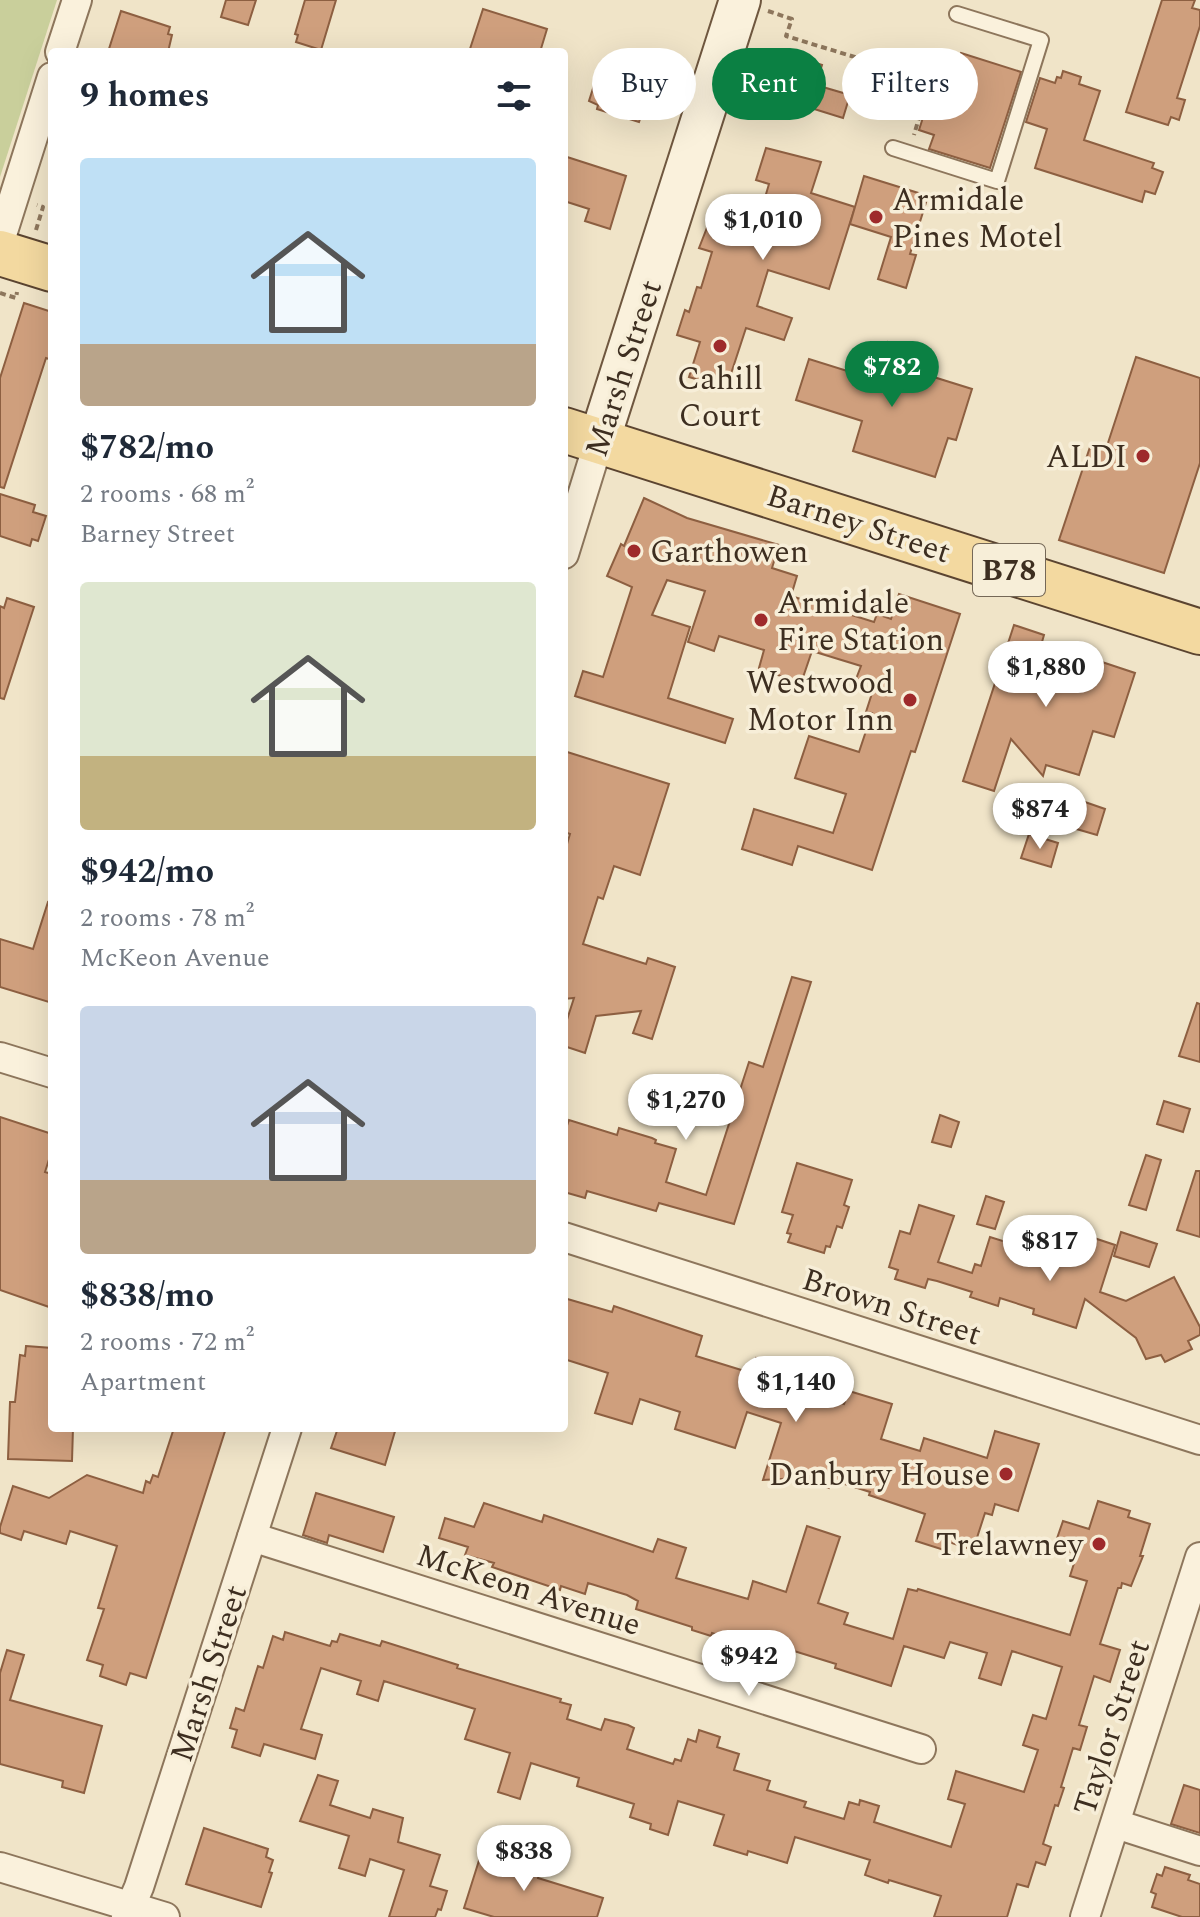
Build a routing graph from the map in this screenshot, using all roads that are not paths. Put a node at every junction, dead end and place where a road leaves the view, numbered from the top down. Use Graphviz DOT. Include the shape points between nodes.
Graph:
graph roads {
  1 [pos="77,0"];
  2 [pos="752,5"];
  3 [pos="957,14"];
  4 [pos="61,48"];
  5 [pos="48,90"];
  6 [pos="893,148"];
  7 [pos="0,241"];
  8 [pos="48,252"];
  9 [pos="1,280"];
  10 [pos="582,435"];
  11 [pos="568,528"];
  12 [pos="1200,632"];
  13 [pos="0,1057"];
  14 [pos="48,1072"];
  15 [pos="568,1238"];
  16 [pos="286,1432"];
  17 [pos="1200,1440"];
  18 [pos="252,1537"];
  19 [pos="1200,1557"];
  20 [pos="921,1749"];
  21 [pos="1116,1824"];
  22 [pos="1200,1851"];
  23 [pos="0,1867"];
  24 [pos="128,1911"];
  25 [pos="165,1917"];
  26 [pos="1085,1917"];
  1 -- 4 [label="street"];
  2 -- 10 [label="main road, Marsh Street"];
  3 -- 6 [label="lane" via="1041,40 997,181"];
  5 -- 7 [label="street"];
  8 -- 9 [label="main road"];
  10 -- 11 [label="street, Marsh Street"];
  10 -- 12 [label="main road, Barney Street / B78"];
  13 -- 14 [label="street"];
  15 -- 17 [label="street, Brown Street"];
  16 -- 18 [label="street, Marsh Street"];
  18 -- 20 [label="street, McKeon Avenue"];
  18 -- 24 [label="street, Marsh Street"];
  19 -- 21 [label="street, Taylor Street"];
  21 -- 22 [label="street"];
  21 -- 26 [label="street, Taylor Street"];
  23 -- 24 [label="street"];
  24 -- 25 [label="street"];
}
